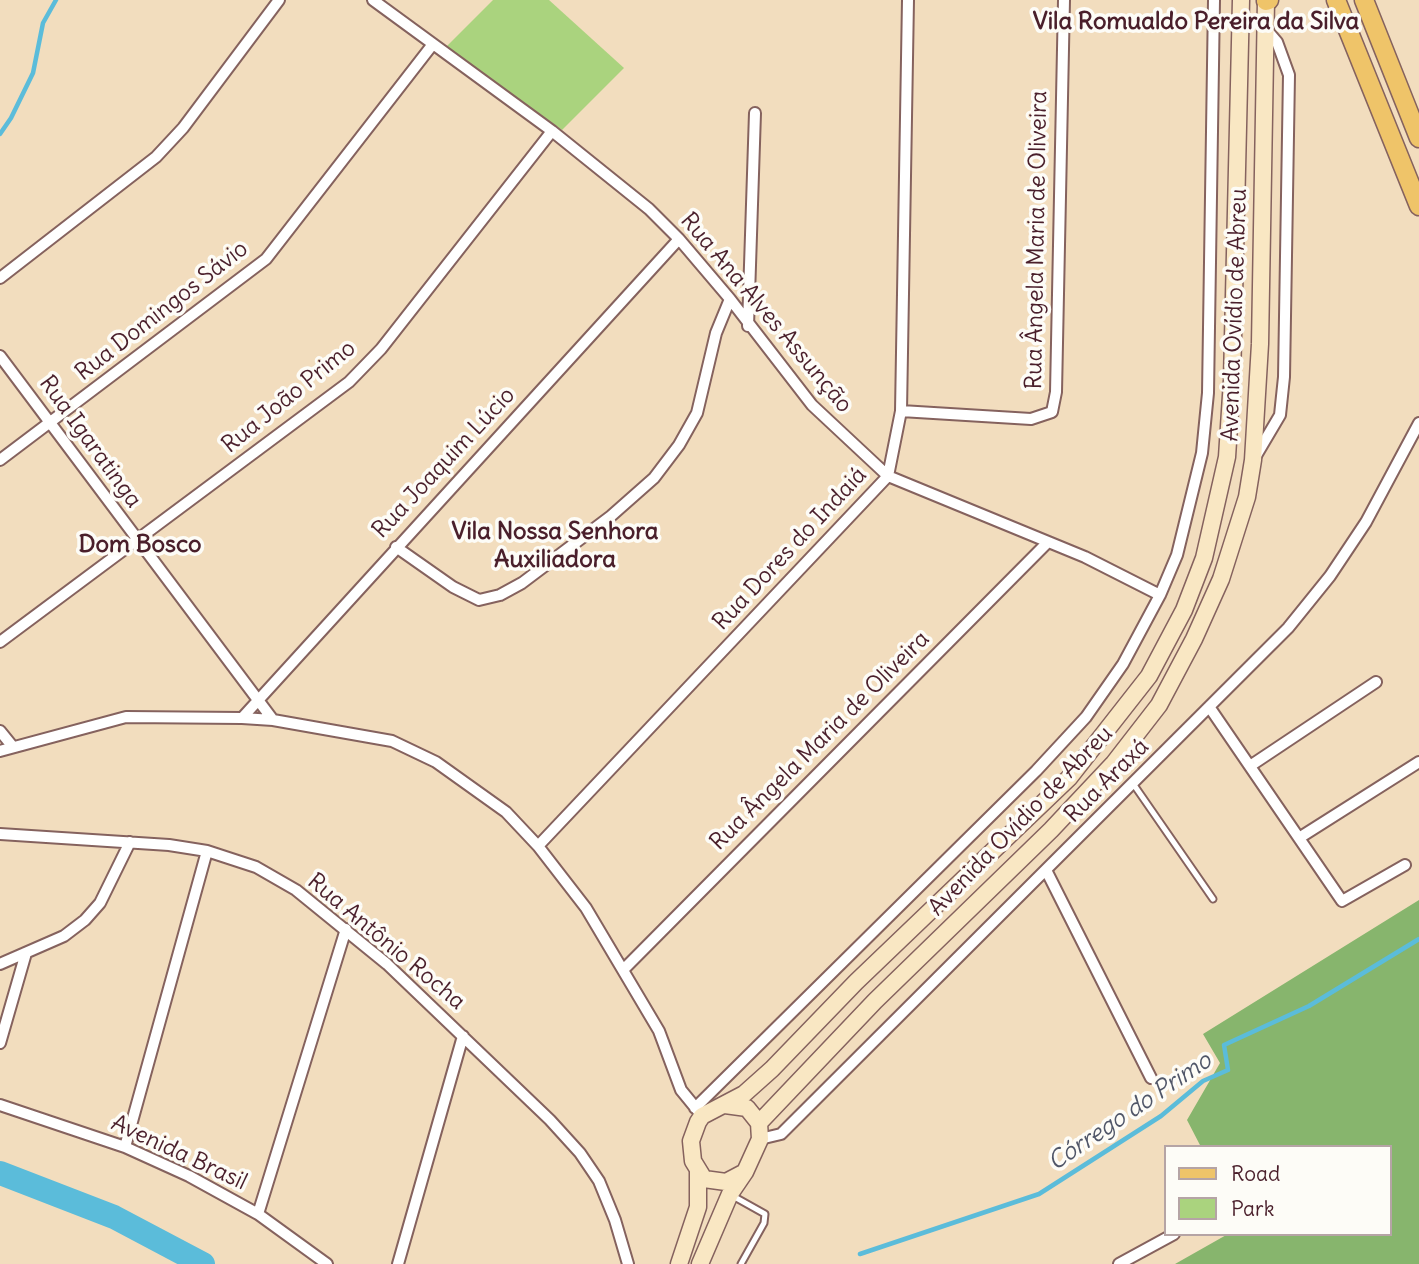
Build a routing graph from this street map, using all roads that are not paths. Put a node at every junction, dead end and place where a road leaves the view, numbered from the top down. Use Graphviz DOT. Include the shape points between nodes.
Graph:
graph roads {
  1 [pos="279,0"];
  2 [pos="373,0"];
  3 [pos="908,0"];
  4 [pos="1064,0"];
  5 [pos="1214,0"];
  6 [pos="1241,0"];
  7 [pos="1267,0"];
  8 [pos="1336,0"];
  9 [pos="1364,0"];
  10 [pos="1265,28"];
  11 [pos="433,44"];
  12 [pos="755,113"];
  13 [pos="552,131"];
  14 [pos="1419,138"];
  15 [pos="1419,206"];
  16 [pos="679,239"];
  17 [pos="0,278"];
  18 [pos="1234,292"];
  19 [pos="1259,294"];
  20 [pos="730,299"];
  21 [pos="748,326"];
  22 [pos="0,356"];
  23 [pos="901,411"];
  24 [pos="51,423"];
  25 [pos="1419,423"];
  26 [pos="1202,453"];
  27 [pos="1227,457"];
  28 [pos="0,460"];
  29 [pos="1253,460"];
  30 [pos="888,476"];
  31 [pos="137,542"];
  32 [pos="1048,542"];
  33 [pos="396,547"];
  34 [pos="1160,595"];
  35 [pos="0,642"];
  36 [pos="1376,682"];
  37 [pos="258,701"];
  38 [pos="1210,708"];
  39 [pos="242,719"];
  40 [pos="273,720"];
  41 [pos="0,731"];
  42 [pos="13,747"];
  43 [pos="0,751"];
  44 [pos="1419,762"];
  45 [pos="1250,766"];
  46 [pos="1134,785"];
  47 [pos="0,834"];
  48 [pos="1299,838"];
  49 [pos="130,842"];
  50 [pos="538,846"];
  51 [pos="207,851"];
  52 [pos="1405,865"];
  53 [pos="1046,870"];
  54 [pos="1213,899"];
  55 [pos="346,929"];
  56 [pos="26,953"];
  57 [pos="0,964"];
  58 [pos="623,970"];
  59 [pos="463,1035"];
  60 [pos="0,1043"];
  61 [pos="1151,1079"];
  62 [pos="0,1105"];
  63 [pos="725,1105"];
  64 [pos="699,1112"];
  65 [pos="760,1131"];
  66 [pos="125,1147"];
  67 [pos="698,1172"];
  68 [pos="745,1172"];
  69 [pos="730,1194"];
  70 [pos="258,1214"];
  71 [pos="1170,1236"];
  72 [pos="702,1263"];
  73 [pos="327,1264"];
  74 [pos="398,1264"];
  75 [pos="628,1264"];
  76 [pos="678,1264"];
  77 [pos="741,1264"];
  78 [pos="1119,1264"];
  1 -- 17 [label="street" via="156,158"];
  2 -- 11 [label="street, Rua Ana Alves Assunção"];
  3 -- 23 [label="street, Rua Dores do Indaiá"];
  4 -- 23 [label="street, Rua Ângela Maria de Oliveira" via="1052,412 1031,419"];
  5 -- 26 [label="street, Avenida Ovídio de Abreu" via="1208,393"];
  6 -- 18 [label="main road, Avenida Ovídio de Abreu"];
  7 -- 10 [label="main road, Avenida Ovídio de Abreu"];
  8 -- 15 [label="main road"];
  9 -- 14 [label="main road"];
  10 -- 19 [label="main road, Avenida Ovídio de Abreu"];
  10 -- 29 [label="street" via="1281,51 1289,75 1284,377 1280,415"];
  11 -- 13 [label="street, Rua Ana Alves Assunção"];
  11 -- 24 [label="street, Rua Domingos Sávio" via="265,259"];
  12 -- 21 [label="street"];
  13 -- 16 [label="street, Rua Ana Alves Assunção"];
  13 -- 31 [label="street, Rua João Primo" via="381,349 349,382"];
  16 -- 20 [label="street, Rua Ana Alves Assunção"];
  16 -- 33 [label="street, Rua Joaquim Lúcio"];
  18 -- 19 [label="main road"];
  18 -- 27 [label="main road, Avenida Ovídio de Abreu"];
  19 -- 29 [label="main road, Avenida Ovídio de Abreu"];
  20 -- 21 [label="street, Rua Ana Alves Assunção"];
  20 -- 33 [label="street" via="716,334 697,413 679,445 654,478 611,516 522,583 480,600"];
  21 -- 30 [label="street, Rua Ana Alves Assunção" via="812,405"];
  22 -- 24 [label="street, Rua Igaratinga"];
  23 -- 30 [label="street, Rua Dores do Indaiá"];
  24 -- 28 [label="street, Rua Domingos Sávio"];
  24 -- 31 [label="street, Rua Igaratinga"];
  25 -- 38 [label="street, Rua Araxá" via="1366,522 1330,576 1288,628"];
  26 -- 27 [label="street"];
  26 -- 34 [label="street, Avenida Ovídio de Abreu" via="1177,555"];
  27 -- 63 [label="main road, Avenida Ovídio de Abreu" via="1204,558 1184,610 1149,676 1109,731 1069,778 772,1069"];
  29 -- 65 [label="main road, Avenida Ovídio de Abreu" via="1247,497 1221,579 1159,705 1114,763 875,1001"];
  30 -- 32 [label="street, Rua Ana Alves Assunção"];
  30 -- 50 [label="street, Rua Dores do Indaiá"];
  31 -- 35 [label="street, Rua João Primo"];
  31 -- 37 [label="street, Rua Igaratinga"];
  32 -- 34 [label="street, Rua Ana Alves Assunção"];
  32 -- 58 [label="street, Rua Ângela Maria de Oliveira"];
  33 -- 37 [label="street, Rua Joaquim Lúcio"];
  34 -- 64 [label="street, Avenida Ovídio de Abreu" via="1123,664 1086,717"];
  36 -- 45 [label="street"];
  37 -- 39 [label="street, Rua Joaquim Lúcio"];
  37 -- 40 [label="street, Rua Igaratinga"];
  38 -- 45 [label="street"];
  38 -- 46 [label="street, Rua Araxá"];
  39 -- 40 [label="street"];
  39 -- 42 [label="street" via="126,717"];
  40 -- 50 [label="street" via="392,741 470,784 506,811"];
  41 -- 42 [label="street"];
  42 -- 43 [label="street"];
  44 -- 48 [label="street"];
  45 -- 48 [label="street"];
  46 -- 53 [label="street, Rua Araxá"];
  46 -- 54 [label="lane"];
  47 -- 49 [label="street, Rua Antônio Rocha"];
  48 -- 52 [label="street" via="1342,901"];
  49 -- 51 [label="street, Rua Antônio Rocha"];
  49 -- 56 [label="street" via="100,903 85,920 64,936"];
  50 -- 58 [label="street" via="586,908"];
  51 -- 55 [label="street, Rua Antônio Rocha" via="256,867 296,890"];
  51 -- 66 [label="street"];
  53 -- 61 [label="street"];
  53 -- 65 [label="street, Rua Araxá" via="781,1134"];
  55 -- 59 [label="street, Rua Antônio Rocha"];
  55 -- 70 [label="street"];
  56 -- 57 [label="street"];
  56 -- 60 [label="street"];
  58 -- 64 [label="street" via="659,1031 681,1090"];
  59 -- 74 [label="street"];
  59 -- 75 [label="street, Rua Antônio Rocha" via="580,1153 603,1191"];
  62 -- 66 [label="street, Avenida Brasil"];
  63 -- 64 [label="main road"];
  63 -- 65 [label="main road" via="747,1108"];
  64 -- 67 [label="main road" via="691,1141"];
  65 -- 68 [label="main road"];
  66 -- 70 [label="street, Avenida Brasil"];
  67 -- 68 [label="main road" via="704,1179 726,1182"];
  67 -- 76 [label="main road" via="698,1207"];
  68 -- 69 [label="main road"];
  69 -- 72 [label="main road"];
  69 -- 77 [label="lane" via="765,1214"];
  70 -- 73 [label="street, Avenida Brasil"];
  71 -- 78 [label="street"];
}
